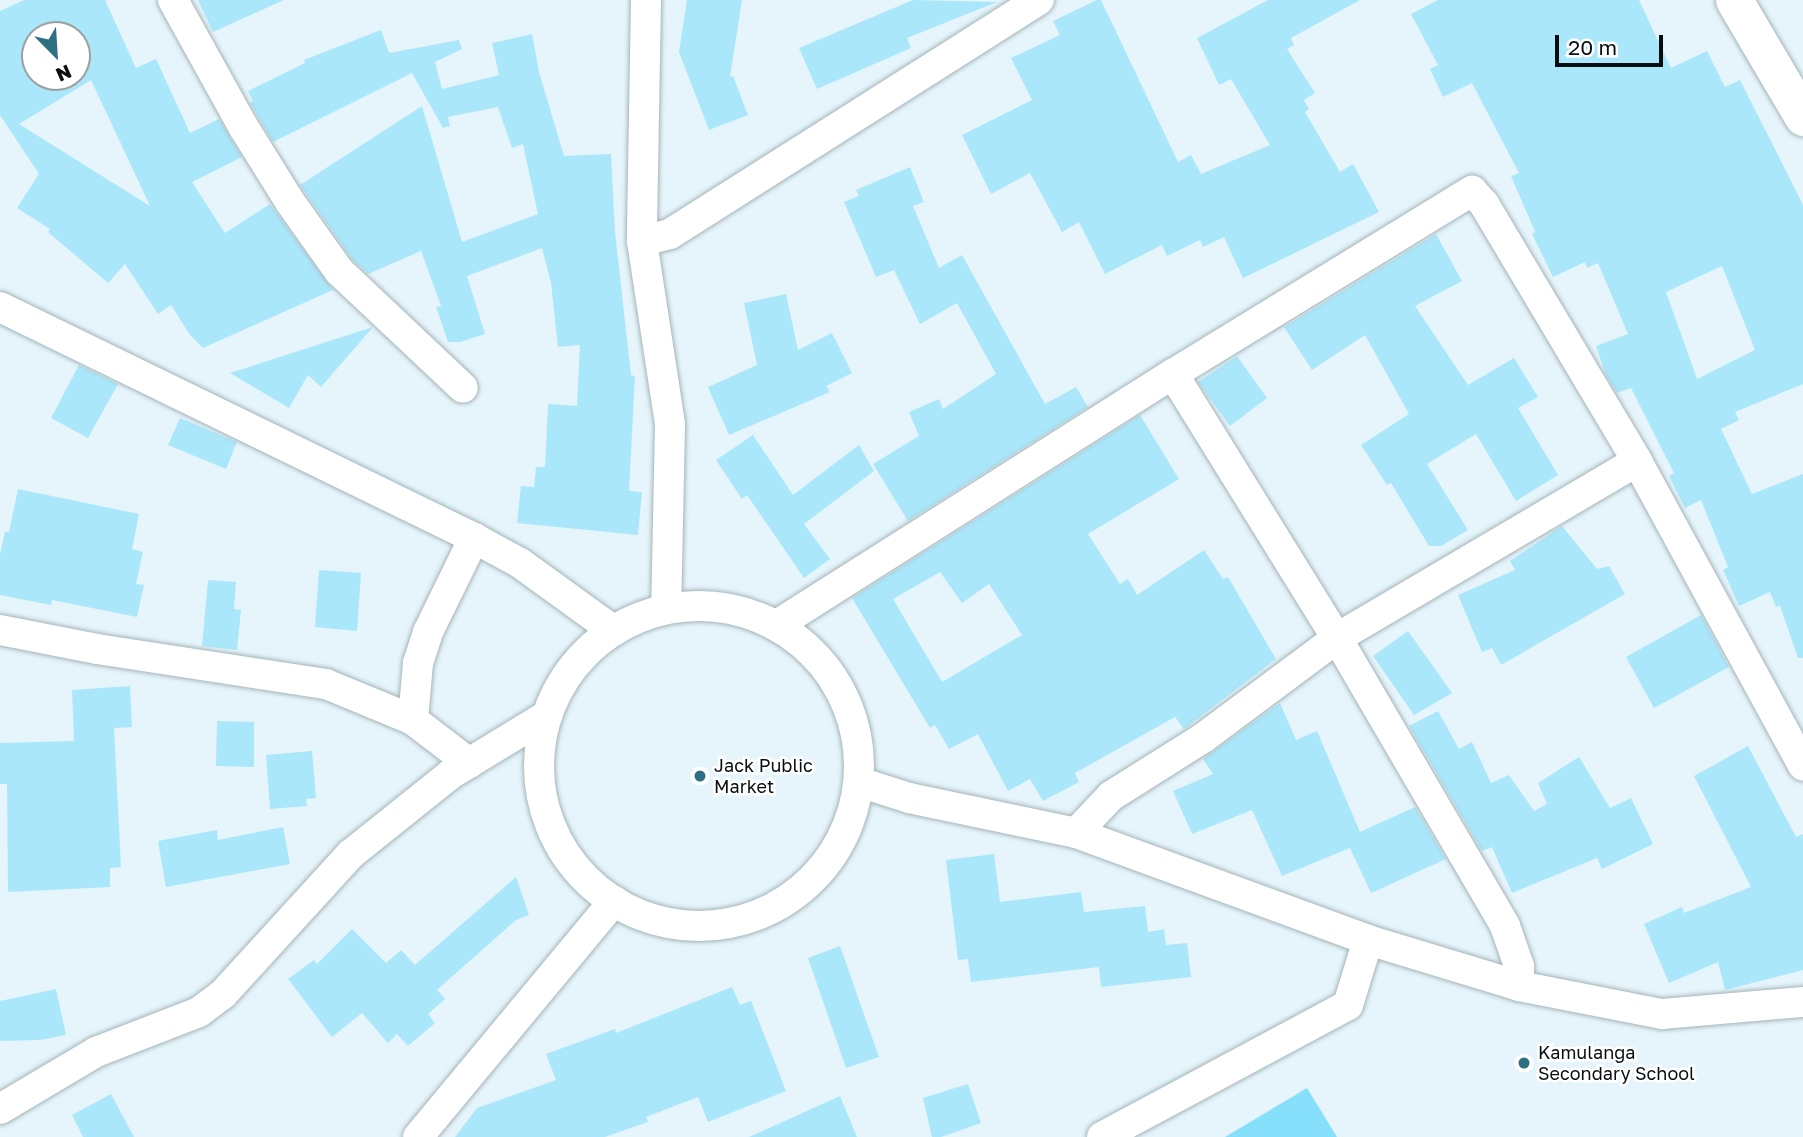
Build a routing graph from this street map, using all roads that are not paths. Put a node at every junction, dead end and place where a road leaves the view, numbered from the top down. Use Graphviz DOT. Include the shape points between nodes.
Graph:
graph roads {
  1 [pos="173,0"];
  2 [pos="646,0"];
  3 [pos="1039,0"];
  4 [pos="1734,0"];
  5 [pos="1803,117"];
  6 [pos="642,241"];
  7 [pos="0,307"];
  8 [pos="1173,374"];
  9 [pos="463,388"];
  10 [pos="1637,461"];
  11 [pos="474,538"];
  12 [pos="666,609"];
  13 [pos="777,625"];
  14 [pos="0,630"];
  15 [pos="614,631"];
  16 [pos="1338,638"];
  17 [pos="546,716"];
  18 [pos="413,720"];
  19 [pos="469,763"];
  20 [pos="1803,766"];
  21 [pos="859,782"];
  22 [pos="1076,833"];
  23 [pos="614,901"];
  24 [pos="1368,940"];
  25 [pos="1519,986"];
  26 [pos="1803,1002"];
  27 [pos="0,1109"];
  28 [pos="418,1137"];
  29 [pos="1102,1137"];
  1 -- 9 [label="street" via="244,128 339,271"];
  2 -- 6 [label="street"];
  3 -- 6 [label="street" via="670,234"];
  4 -- 5 [label="street"];
  6 -- 12 [label="street" via="670,425"];
  7 -- 11 [label="street"];
  8 -- 10 [label="street" via="1472,191 1485,204"];
  8 -- 13 [label="street"];
  8 -- 16 [label="street"];
  10 -- 16 [label="street"];
  10 -- 20 [label="street"];
  11 -- 15 [label="street" via="540,576"];
  11 -- 18 [label="street" via="428,632 418,663"];
  12 -- 13 [label="street" via="723,608"];
  12 -- 15 [label="street"];
  13 -- 21 [label="street" via="807,647 832,675 856,732"];
  14 -- 18 [label="street" via="326,684"];
  15 -- 17 [label="street" via="583,655 561,683"];
  16 -- 22 [label="street" via="1203,738 1111,796"];
  16 -- 25 [label="street" via="1505,926 1519,966"];
  17 -- 19 [label="street"];
  17 -- 23 [label="street" via="535,762 550,829 569,863"];
  18 -- 19 [label="street"];
  19 -- 27 [label="street" via="351,854 207,1006 96,1052"];
  21 -- 22 [label="street"];
  21 -- 23 [label="street" via="841,841 801,890 775,908 746,920 684,926 653,921"];
  22 -- 24 [label="street"];
  23 -- 28 [label="street"];
  24 -- 25 [label="street"];
  24 -- 29 [label="street" via="1348,1005"];
  25 -- 26 [label="street" via="1662,1014"];
}
